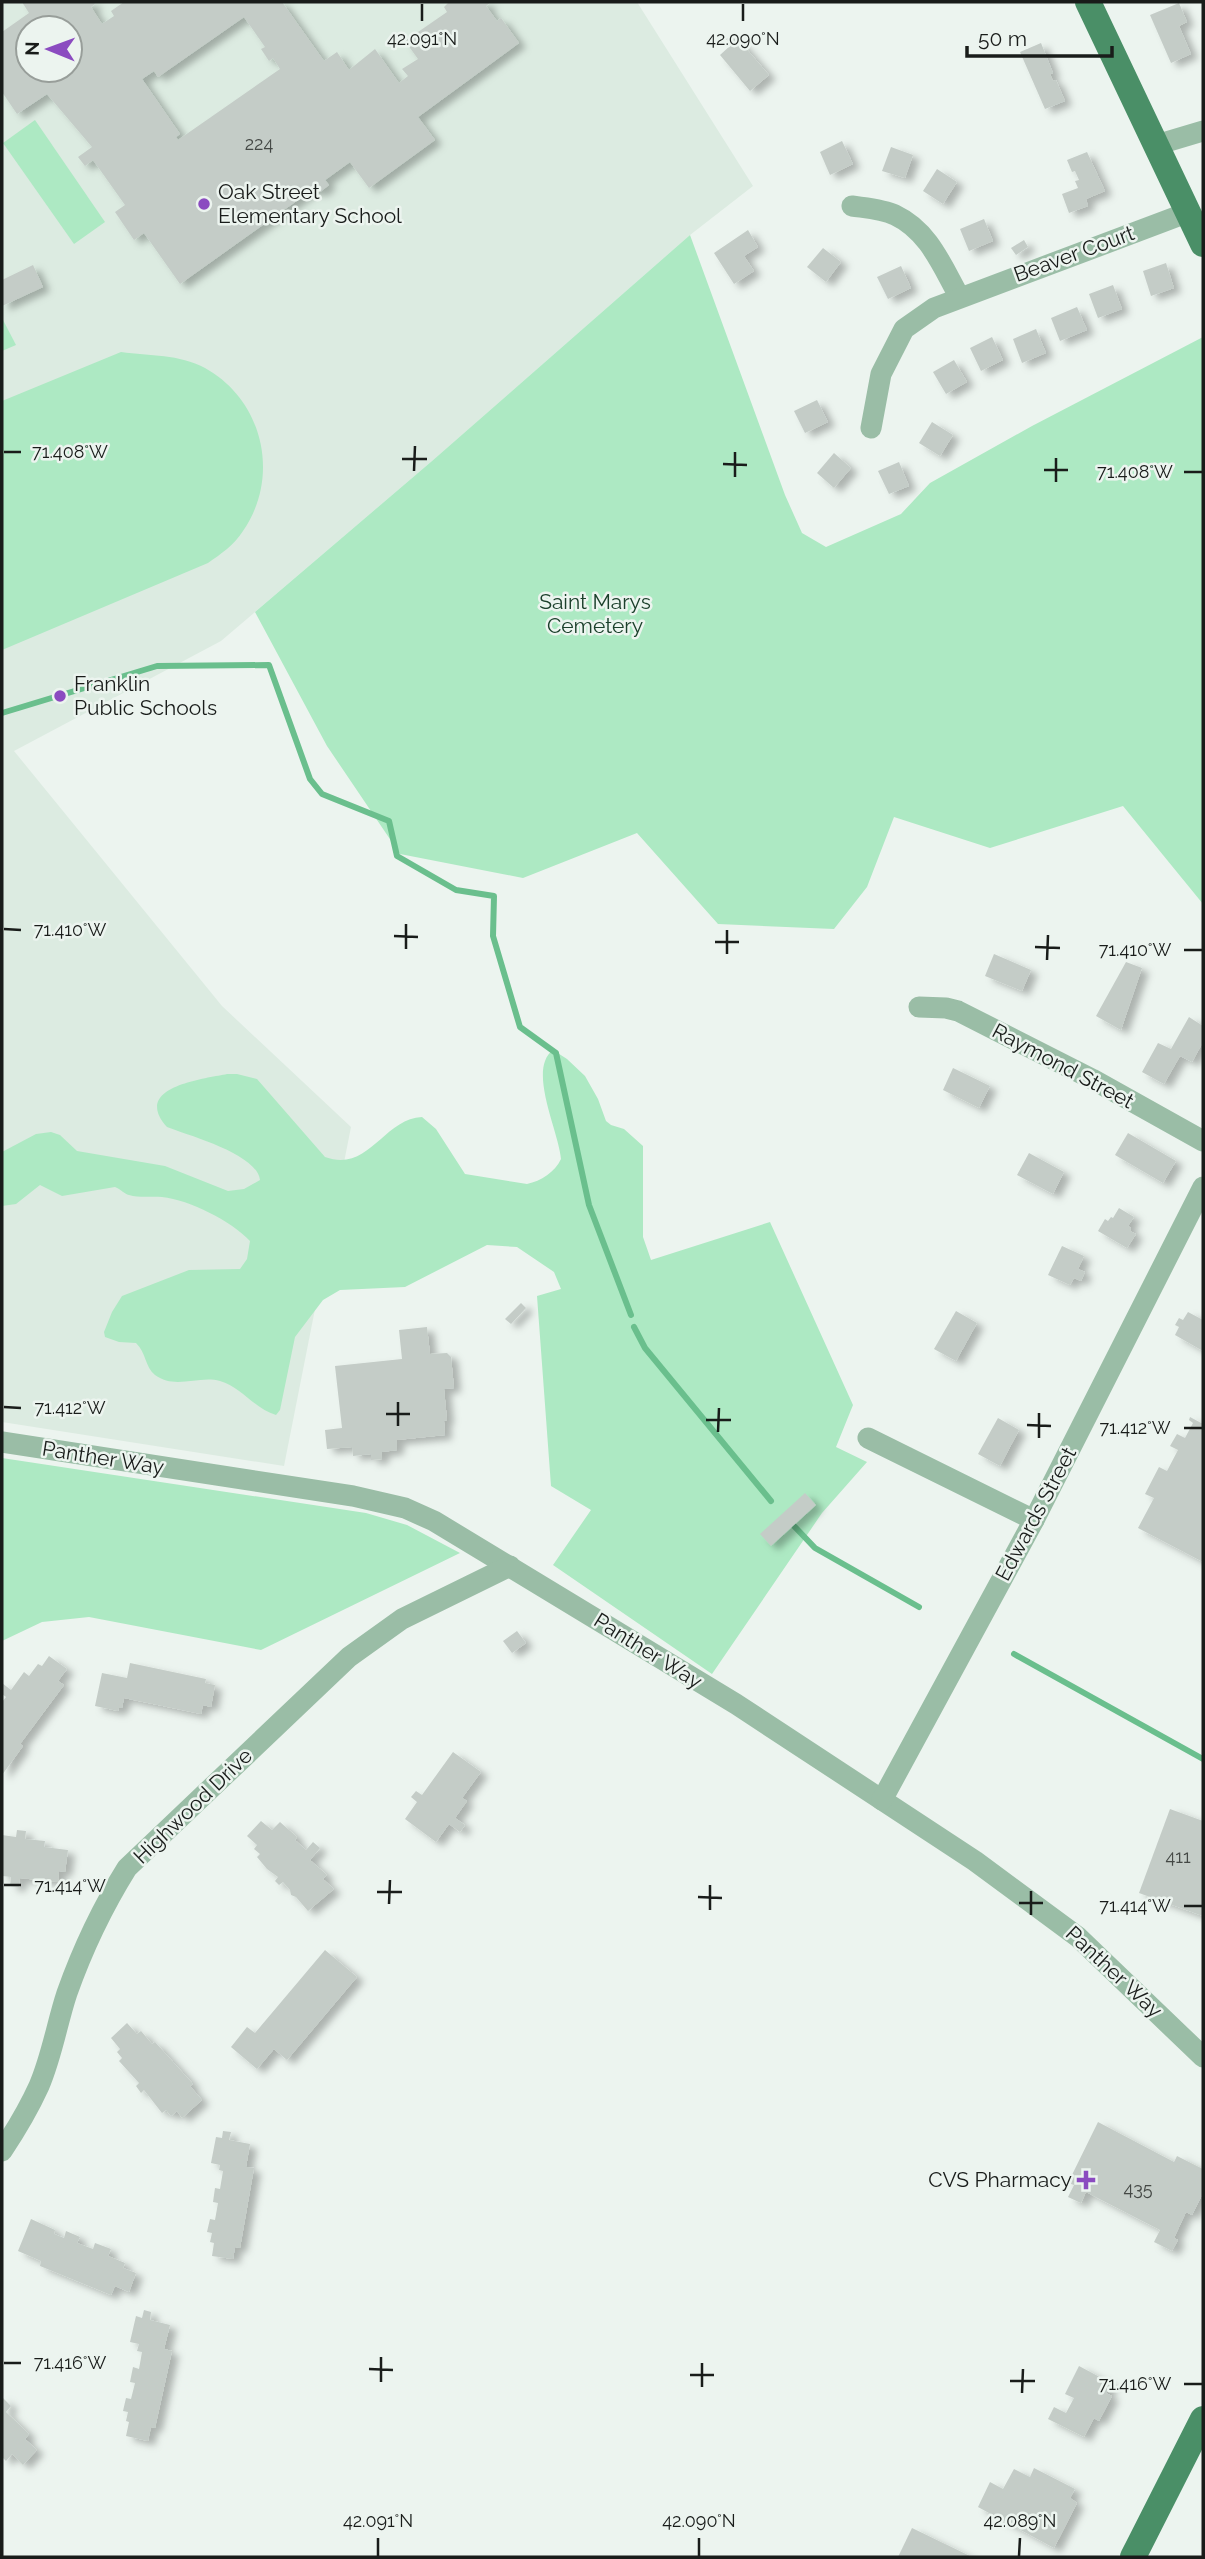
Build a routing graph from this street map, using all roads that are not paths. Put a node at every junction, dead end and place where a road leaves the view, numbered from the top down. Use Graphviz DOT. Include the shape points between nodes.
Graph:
graph roads {
  1 [pos="1088,2"];
  2 [pos="1203,131"];
  3 [pos="1156,145"];
  4 [pos="852,206"];
  5 [pos="1189,212"];
  6 [pos="1203,244"];
  7 [pos="960,296"];
  8 [pos="870,428"];
  9 [pos="919,1007"];
  10 [pos="1203,1141"];
  11 [pos="1203,1187"];
  12 [pos="868,1438"];
  13 [pos="2,1442"];
  14 [pos="1034,1520"];
  15 [pos="510,1566"];
  16 [pos="881,1800"];
  17 [pos="1203,2057"];
  18 [pos="2,2151"];
  19 [pos="1203,2419"];
  20 [pos="1133,2557"];
  1 -- 3 [label="main road"];
  2 -- 3 [label="street"];
  3 -- 5 [label="main road"];
  4 -- 7 [label="street" via="894,214 909,224 928,241"];
  5 -- 6 [label="main road"];
  5 -- 7 [label="street, Beaver Court"];
  7 -- 8 [label="street, Beaver Court" via="904,329 881,374"];
  9 -- 10 [label="street, Raymond Street" via="958,1011"];
  11 -- 14 [label="street, Edwards Street"];
  12 -- 14 [label="street"];
  13 -- 15 [label="street, Panther Way" via="391,1504 452,1530"];
  14 -- 16 [label="street, Edwards Street"];
  15 -- 16 [label="street, Panther Way" via="736,1704"];
  15 -- 18 [label="street, Highwood Drive" via="402,1619 349,1657 127,1868 89,1934 40,2084"];
  16 -- 17 [label="street, Panther Way" via="1057,1919"];
  19 -- 20 [label="main road"];
}
